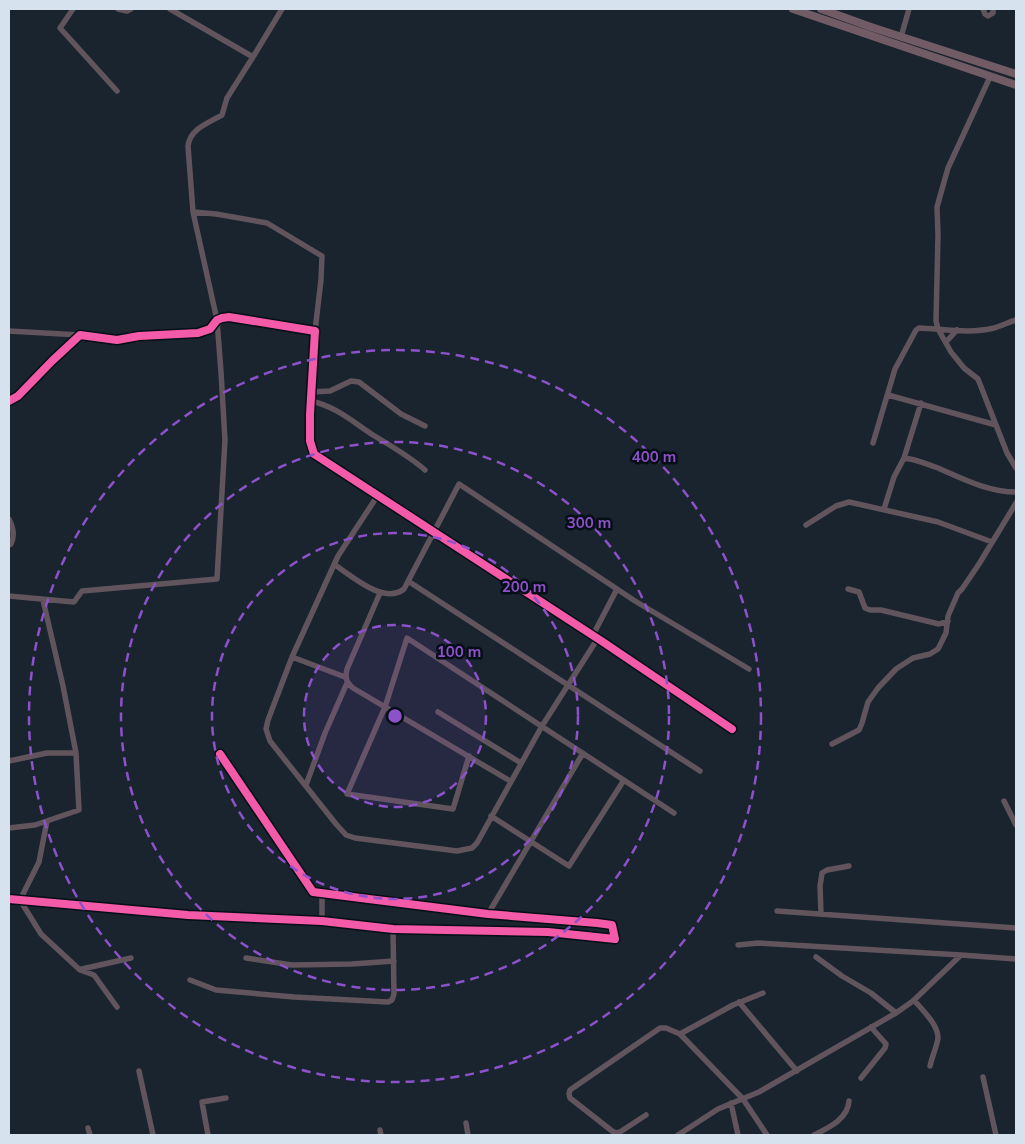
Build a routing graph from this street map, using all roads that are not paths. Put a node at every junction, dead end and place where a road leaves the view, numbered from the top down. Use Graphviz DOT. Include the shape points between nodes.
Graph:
graph roads {
  1 [pos="73,9"];
  2 [pos="118,9"];
  3 [pos="131,9"];
  4 [pos="170,9"];
  5 [pos="282,9"];
  6 [pos="793,9"];
  7 [pos="821,9"];
  8 [pos="909,9"];
  9 [pos="983,9"];
  10 [pos="993,9"];
  11 [pos="901,37"];
  12 [pos="942,50"];
  13 [pos="252,58"];
  14 [pos="938,58"];
  15 [pos="1016,74"];
  16 [pos="990,77"];
  17 [pos="1016,85"];
  18 [pos="117,92"];
  19 [pos="194,212"];
  20 [pos="217,320"];
  21 [pos="1016,320"];
  22 [pos="938,329"];
  23 [pos="957,330"];
  24 [pos="9,331"];
  25 [pos="316,331"];
  26 [pos="80,335"];
  27 [pos="946,342"];
  28 [pos="311,392"];
  29 [pos="888,395"];
  30 [pos="9,401"];
  31 [pos="311,401"];
  32 [pos="921,403"];
  33 [pos="996,425"];
  34 [pos="425,426"];
  35 [pos="873,443"];
  36 [pos="904,458"];
  37 [pos="1016,468"];
  38 [pos="425,470"];
  39 [pos="1016,492"];
  40 [pos="378,495"];
  41 [pos="1016,503"];
  42 [pos="884,509"];
  43 [pos="9,519"];
  44 [pos="806,524"];
  45 [pos="434,532"];
  46 [pos="992,542"];
  47 [pos="9,545"];
  48 [pos="334,565"];
  49 [pos="408,580"];
  50 [pos="617,589"];
  51 [pos="848,589"];
  52 [pos="380,593"];
  53 [pos="9,596"];
  54 [pos="43,600"];
  55 [pos="948,621"];
  56 [pos="596,637"];
  57 [pos="292,657"];
  58 [pos="749,670"];
  59 [pos="346,680"];
  60 [pos="568,685"];
  61 [pos="385,707"];
  62 [pos="438,712"];
  63 [pos="542,726"];
  64 [pos="732,729"];
  65 [pos="832,744"];
  66 [pos="76,753"];
  67 [pos="583,753"];
  68 [pos="220,754"];
  69 [pos="469,756"];
  70 [pos="9,761"];
  71 [pos="521,763"];
  72 [pos="700,771"];
  73 [pos="624,780"];
  74 [pos="510,781"];
  75 [pos="306,785"];
  76 [pos="1004,801"];
  77 [pos="674,813"];
  78 [pos="491,816"];
  79 [pos="47,821"];
  80 [pos="1016,825"];
  81 [pos="9,828"];
  82 [pos="531,842"];
  83 [pos="849,866"];
  84 [pos="322,894"];
  85 [pos="9,899"];
  86 [pos="20,900"];
  87 [pos="777,911"];
  88 [pos="488,914"];
  89 [pos="821,914"];
  90 [pos="322,922"];
  91 [pos="1016,928"];
  92 [pos="394,929"];
  93 [pos="738,945"];
  94 [pos="960,955"];
  95 [pos="816,957"];
  96 [pos="131,958"];
  97 [pos="246,958"];
  98 [pos="1016,959"];
  99 [pos="394,962"];
  100 [pos="80,970"];
  101 [pos="190,980"];
  102 [pos="763,993"];
  103 [pos="914,1000"];
  104 [pos="739,1002"];
  105 [pos="117,1007"];
  106 [pos="896,1013"];
  107 [pos="871,1027"];
  108 [pos="680,1034"];
  109 [pos="930,1066"];
  110 [pos="140,1071"];
  111 [pos="797,1071"];
  112 [pos="983,1077"];
  113 [pos="861,1078"];
  114 [pos="226,1098"];
  115 [pos="743,1099"];
  116 [pos="849,1101"];
  117 [pos="731,1103"];
  118 [pos="646,1115"];
  119 [pos="466,1123"];
  120 [pos="88,1128"];
  121 [pos="90,1135"];
  122 [pos="153,1135"];
  123 [pos="208,1135"];
  124 [pos="468,1135"];
  125 [pos="678,1135"];
  126 [pos="738,1135"];
  127 [pos="767,1135"];
  128 [pos="814,1135"];
  129 [pos="996,1135"];
  1 -- 18 [label="street" via="60,28"];
  2 -- 3 [label="street"];
  4 -- 13 [label="street"];
  5 -- 13 [label="street"];
  6 -- 14 [label="main road"];
  7 -- 11 [label="main road"];
  8 -- 11 [label="street"];
  9 -- 10 [label="street" via="988,16"];
  11 -- 12 [label="main road"];
  12 -- 14 [label="main road"];
  12 -- 15 [label="main road"];
  13 -- 19 [label="street" via="222,115 195,131 189,140"];
  14 -- 16 [label="main road"];
  16 -- 17 [label="main road"];
  16 -- 22 [label="street" via="948,168 937,207"];
  19 -- 20 [label="street"];
  19 -- 25 [label="street" via="267,223 322,256"];
  20 -- 25 [label="street" via="241,318"];
  20 -- 26 [label="street" via="210,329 198,333 116,340"];
  20 -- 54 [label="street" via="225,440 217,579 82,591 74,602"];
  21 -- 23 [label="street" via="993,328"];
  22 -- 23 [label="street"];
  22 -- 27 [label="street"];
  22 -- 29 [label="street" via="916,330 895,369"];
  23 -- 27 [label="street"];
  24 -- 26 [label="street"];
  25 -- 28 [label="street"];
  26 -- 30 [label="street"];
  27 -- 33 [label="street" via="958,360 978,379"];
  28 -- 31 [label="street"];
  28 -- 34 [label="street" via="330,391 359,382 401,414"];
  29 -- 32 [label="street"];
  29 -- 35 [label="street"];
  31 -- 38 [label="street" via="339,412"];
  31 -- 40 [label="street" via="310,441 314,454"];
  32 -- 33 [label="street"];
  32 -- 36 [label="street"];
  33 -- 37 [label="street"];
  36 -- 39 [label="street" via="991,489"];
  36 -- 42 [label="street"];
  40 -- 45 [label="street"];
  40 -- 48 [label="street"];
  41 -- 46 [label="street"];
  42 -- 44 [label="street" via="843,503"];
  42 -- 46 [label="street" via="938,522"];
  43 -- 47 [label="street" via="14,534"];
  45 -- 49 [label="street"];
  45 -- 50 [label="street" via="459,484"];
  45 -- 56 [label="street"];
  46 -- 55 [label="street" via="958,593"];
  48 -- 52 [label="street"];
  48 -- 57 [label="street"];
  49 -- 52 [label="street" via="399,593"];
  49 -- 60 [label="street"];
  50 -- 56 [label="street"];
  50 -- 58 [label="street"];
  51 -- 55 [label="street" via="859,592 865,608 870,610 939,624"];
  52 -- 59 [label="street" via="350,661"];
  53 -- 54 [label="street"];
  54 -- 66 [label="street"];
  55 -- 65 [label="street" via="938,649 913,658 896,670 868,702 859,730"];
  56 -- 60 [label="street"];
  56 -- 64 [label="street"];
  57 -- 59 [label="street"];
  57 -- 75 [label="street" via="266,729 270,741"];
  59 -- 61 [label="street" via="353,688"];
  59 -- 75 [label="street"];
  60 -- 63 [label="street"];
  60 -- 72 [label="street"];
  61 -- 63 [label="street" via="407,638"];
  61 -- 69 [label="street"];
  61 -- 69 [label="street" via="347,794 453,809"];
  62 -- 71 [label="street"];
  63 -- 67 [label="street"];
  63 -- 71 [label="street"];
  66 -- 70 [label="street"];
  66 -- 79 [label="street" via="79,810"];
  67 -- 73 [label="street"];
  67 -- 82 [label="street"];
  68 -- 84 [label="street" via="313,892"];
  69 -- 74 [label="street"];
  71 -- 74 [label="street"];
  73 -- 77 [label="street"];
  73 -- 82 [label="street" via="569,866"];
  74 -- 78 [label="street"];
  75 -- 78 [label="street" via="346,835 365,840 466,850 477,843"];
  76 -- 80 [label="street"];
  78 -- 82 [label="street"];
  79 -- 81 [label="street"];
  79 -- 86 [label="street" via="39,862"];
  82 -- 88 [label="street"];
  83 -- 89 [label="street" via="822,874"];
  84 -- 88 [label="street"];
  84 -- 90 [label="street"];
  85 -- 86 [label="street"];
  86 -- 90 [label="street" via="188,915"];
  86 -- 100 [label="street" via="41,934"];
  87 -- 89 [label="street"];
  88 -- 92 [label="street" via="612,925 615,939 548,932"];
  89 -- 91 [label="street"];
  90 -- 92 [label="street"];
  92 -- 99 [label="street"];
  93 -- 94 [label="street"];
  94 -- 98 [label="street"];
  94 -- 103 [label="street"];
  95 -- 106 [label="street"];
  96 -- 100 [label="street"];
  97 -- 99 [label="street" via="292,965"];
  99 -- 101 [label="street" via="394,994 388,1002 216,990"];
  100 -- 105 [label="street" via="94,974"];
  102 -- 104 [label="street"];
  103 -- 106 [label="street"];
  103 -- 109 [label="street" via="929,1018 938,1038"];
  104 -- 108 [label="street"];
  104 -- 111 [label="street"];
  106 -- 107 [label="street"];
  107 -- 111 [label="street"];
  107 -- 113 [label="street" via="886,1044"];
  108 -- 115 [label="street"];
  108 -- 118 [label="street" via="660,1028 570,1090 570,1098 616,1133"];
  110 -- 122 [label="street"];
  111 -- 115 [label="street"];
  112 -- 129 [label="street"];
  114 -- 123 [label="street" via="202,1102"];
  115 -- 117 [label="street"];
  115 -- 127 [label="street"];
  116 -- 128 [label="street" via="841,1118"];
  117 -- 125 [label="street"];
  117 -- 126 [label="street"];
  119 -- 124 [label="street"];
  120 -- 121 [label="street"];
}
